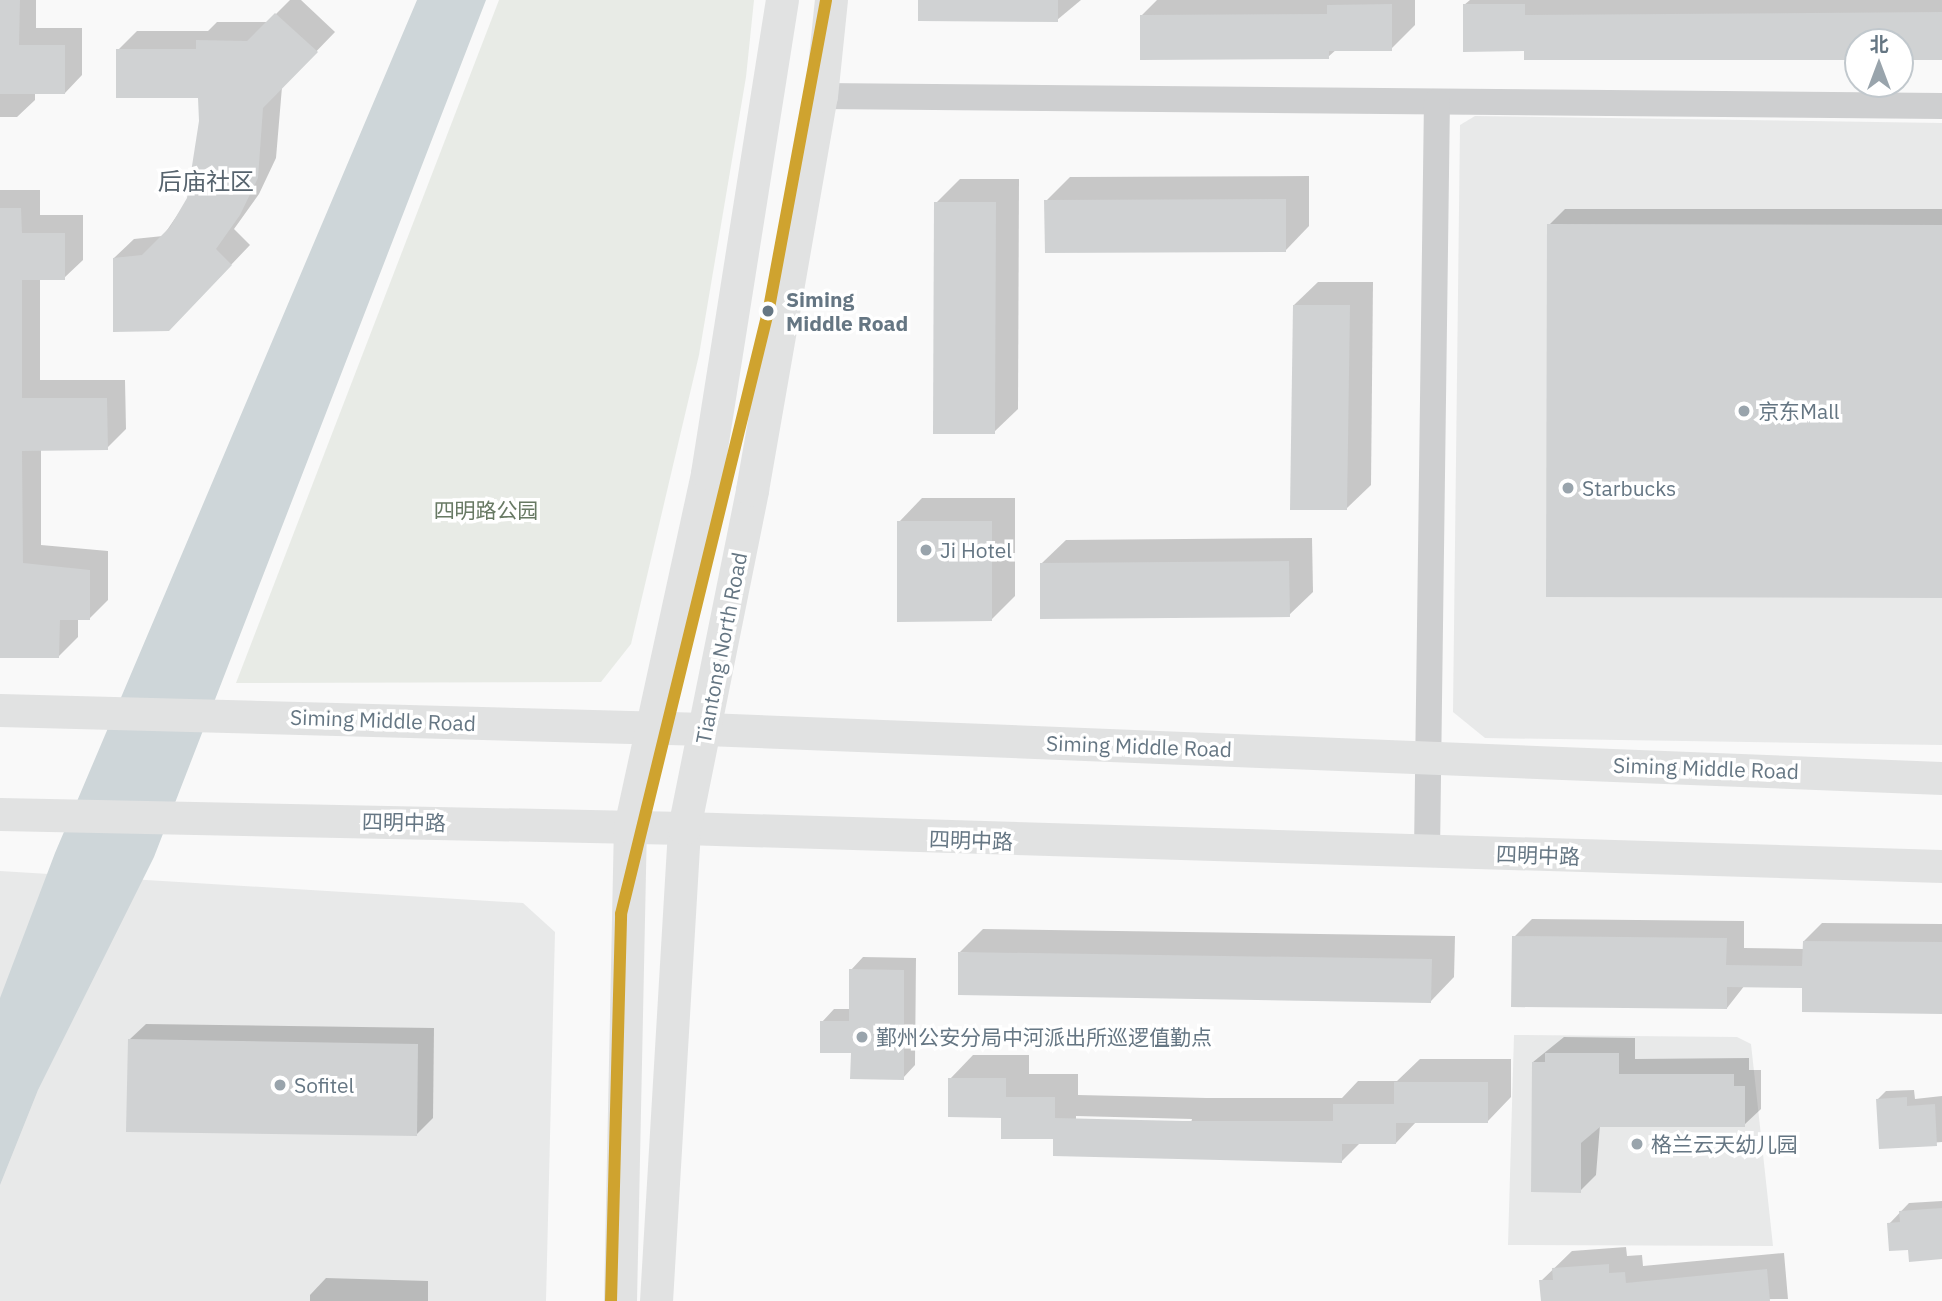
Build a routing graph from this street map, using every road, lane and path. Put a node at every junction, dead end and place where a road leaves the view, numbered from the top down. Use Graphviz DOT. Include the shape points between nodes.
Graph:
graph roads {
  1 [pos="782,0"];
  2 [pos="831,0"];
  3 [pos="821,96"];
  4 [pos="1437,102"];
  5 [pos="1942,106"];
  6 [pos="0,710"];
  7 [pos="651,727"];
  8 [pos="706,729"];
  9 [pos="1428,758"];
  10 [pos="1942,778"];
  11 [pos="0,814"];
  12 [pos="630,827"];
  13 [pos="684,828"];
  14 [pos="1427,852"];
  15 [pos="1942,866"];
  16 [pos="620,1301"];
  17 [pos="656,1301"];
  1 -- 7 [label="main road" via="707,472"];
  2 -- 3 [label="main road, Tiantong North Road"];
  3 -- 4 [label="street"];
  3 -- 8 [label="main road, Tiantong North Road"];
  4 -- 5 [label="street"];
  4 -- 9 [label="street"];
  6 -- 7 [label="main road, Siming Middle Road"];
  7 -- 8 [label="main road, Siming Middle Road"];
  7 -- 12 [label="main road"];
  8 -- 9 [label="main road, Siming Middle Road"];
  8 -- 13 [label="main road, Tiantong North Road"];
  9 -- 10 [label="main road, Siming Middle Road"];
  9 -- 14 [label="street"];
  11 -- 12 [label="main road, 四明中路"];
  12 -- 13 [label="main road, 四明中路"];
  12 -- 16 [label="main road"];
  13 -- 14 [label="main road, 四明中路"];
  13 -- 17 [label="main road, Tiantong North Road"];
  14 -- 15 [label="main road, 四明中路"];
}
